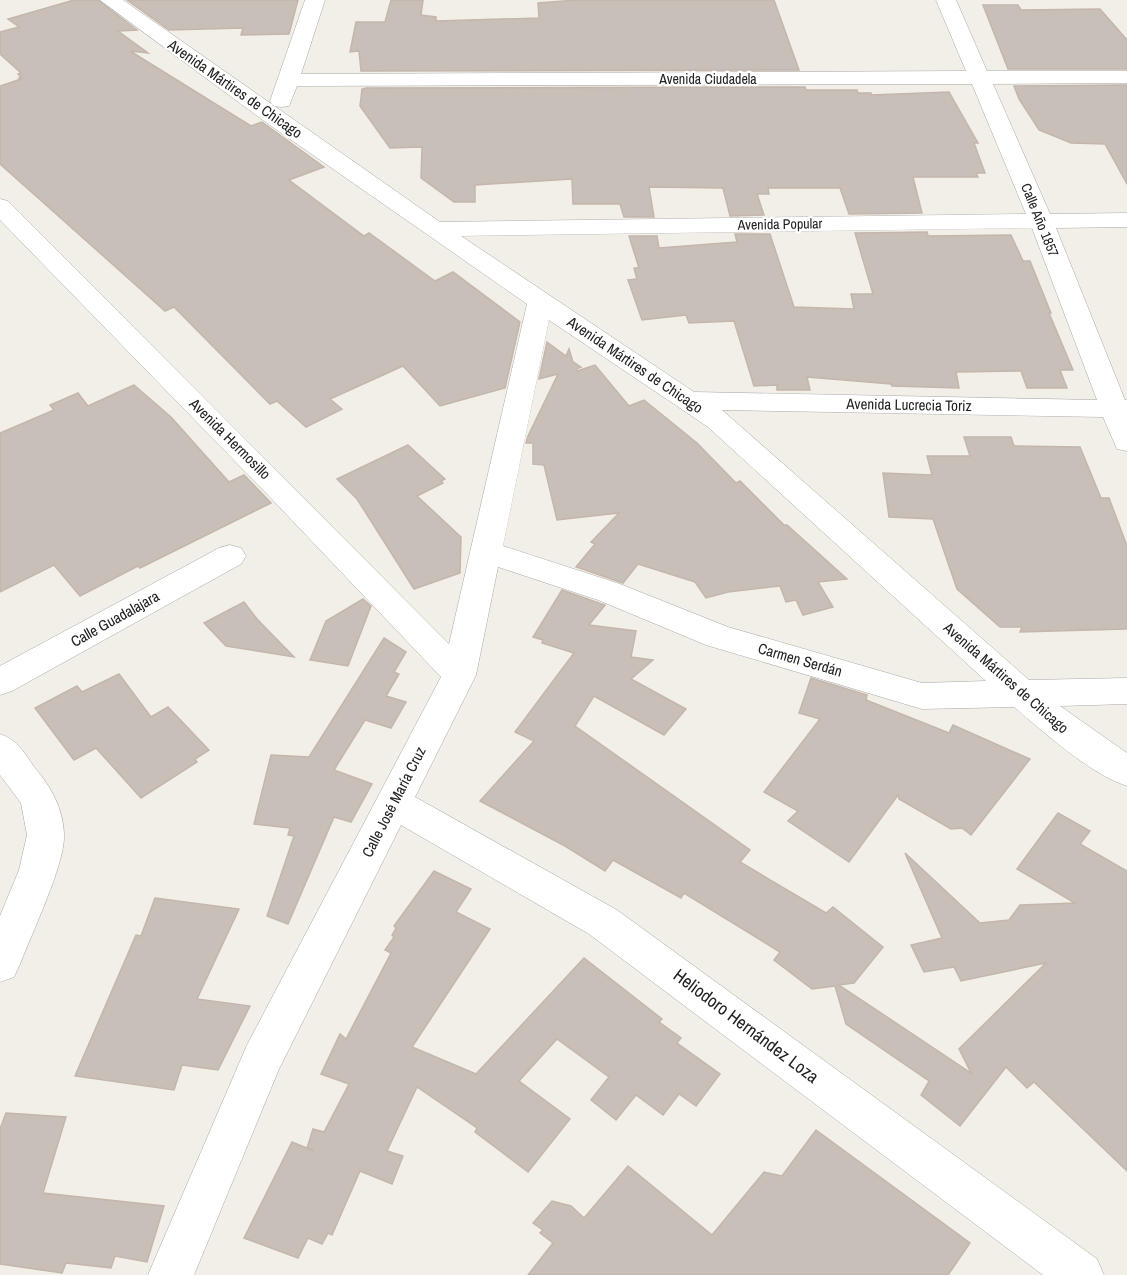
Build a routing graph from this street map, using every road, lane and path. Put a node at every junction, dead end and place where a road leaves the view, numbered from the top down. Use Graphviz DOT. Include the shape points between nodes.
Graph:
graph roads {
  1 [pos="110,0"];
  2 [pos="315,0"];
  3 [pos="946,0"];
  4 [pos="1127,77"];
  5 [pos="979,78"];
  6 [pos="289,80"];
  7 [pos="275,118"];
  8 [pos="0,206"];
  9 [pos="1041,220"];
  10 [pos="1127,220"];
  11 [pos="434,229"];
  12 [pos="540,302"];
  13 [pos="690,400"];
  14 [pos="718,421"];
  15 [pos="1123,423"];
  16 [pos="486,552"];
  17 [pos="230,556"];
  18 [pos="459,675"];
  19 [pos="0,682"];
  20 [pos="1127,691"];
  21 [pos="1020,692"];
  22 [pos="0,748"];
  23 [pos="1127,772"];
  24 [pos="393,803"];
  25 [pos="0,964"];
  26 [pos="171,1275"];
  27 [pos="1081,1275"];
  1 -- 7 [label="street, Avenida Mártires de Chicago"];
  2 -- 6 [label="street"];
  3 -- 5 [label="street, Calle Año 1857"];
  4 -- 5 [label="street, Avenida Ciudadela"];
  5 -- 6 [label="street, Avenida Ciudadela"];
  5 -- 9 [label="street, Calle Año 1857"];
  6 -- 7 [label="street"];
  7 -- 11 [label="street, Avenida Mártires de Chicago"];
  8 -- 18 [label="street, Avenida Hermosillo"];
  9 -- 10 [label="street, Avenida Popular"];
  9 -- 11 [label="street, Avenida Popular"];
  9 -- 15 [label="street, Calle Año 1857"];
  11 -- 12 [label="street, Avenida Mártires de Chicago"];
  12 -- 13 [label="street, Avenida Mártires de Chicago"];
  12 -- 16 [label="street, Calle José María Cruz"];
  13 -- 14 [label="street, Avenida Mártires de Chicago"];
  13 -- 15 [label="street, Avenida Lucrecia Toriz"];
  14 -- 15 [label="street, Avenida Lucrecia Toriz"];
  14 -- 21 [label="street, Avenida Mártires de Chicago"];
  16 -- 18 [label="street, Calle José María Cruz"];
  16 -- 21 [label="street, Carmen Serdán" via="609,592 718,636 922,696"];
  17 -- 19 [label="street, Calle Guadalajara"];
  18 -- 24 [label="street, Calle José María Cruz"];
  20 -- 21 [label="street, Carmen Serdán"];
  21 -- 23 [label="street, Avenida Mártires de Chicago" via="1065,730"];
  22 -- 25 [label="street" via="38,798 46,835 38,870"];
  24 -- 26 [label="street, Calle José María Cruz" via="262,1059"];
  24 -- 27 [label="street, Heliodoro Hernández Loza" via="603,922"];
}
